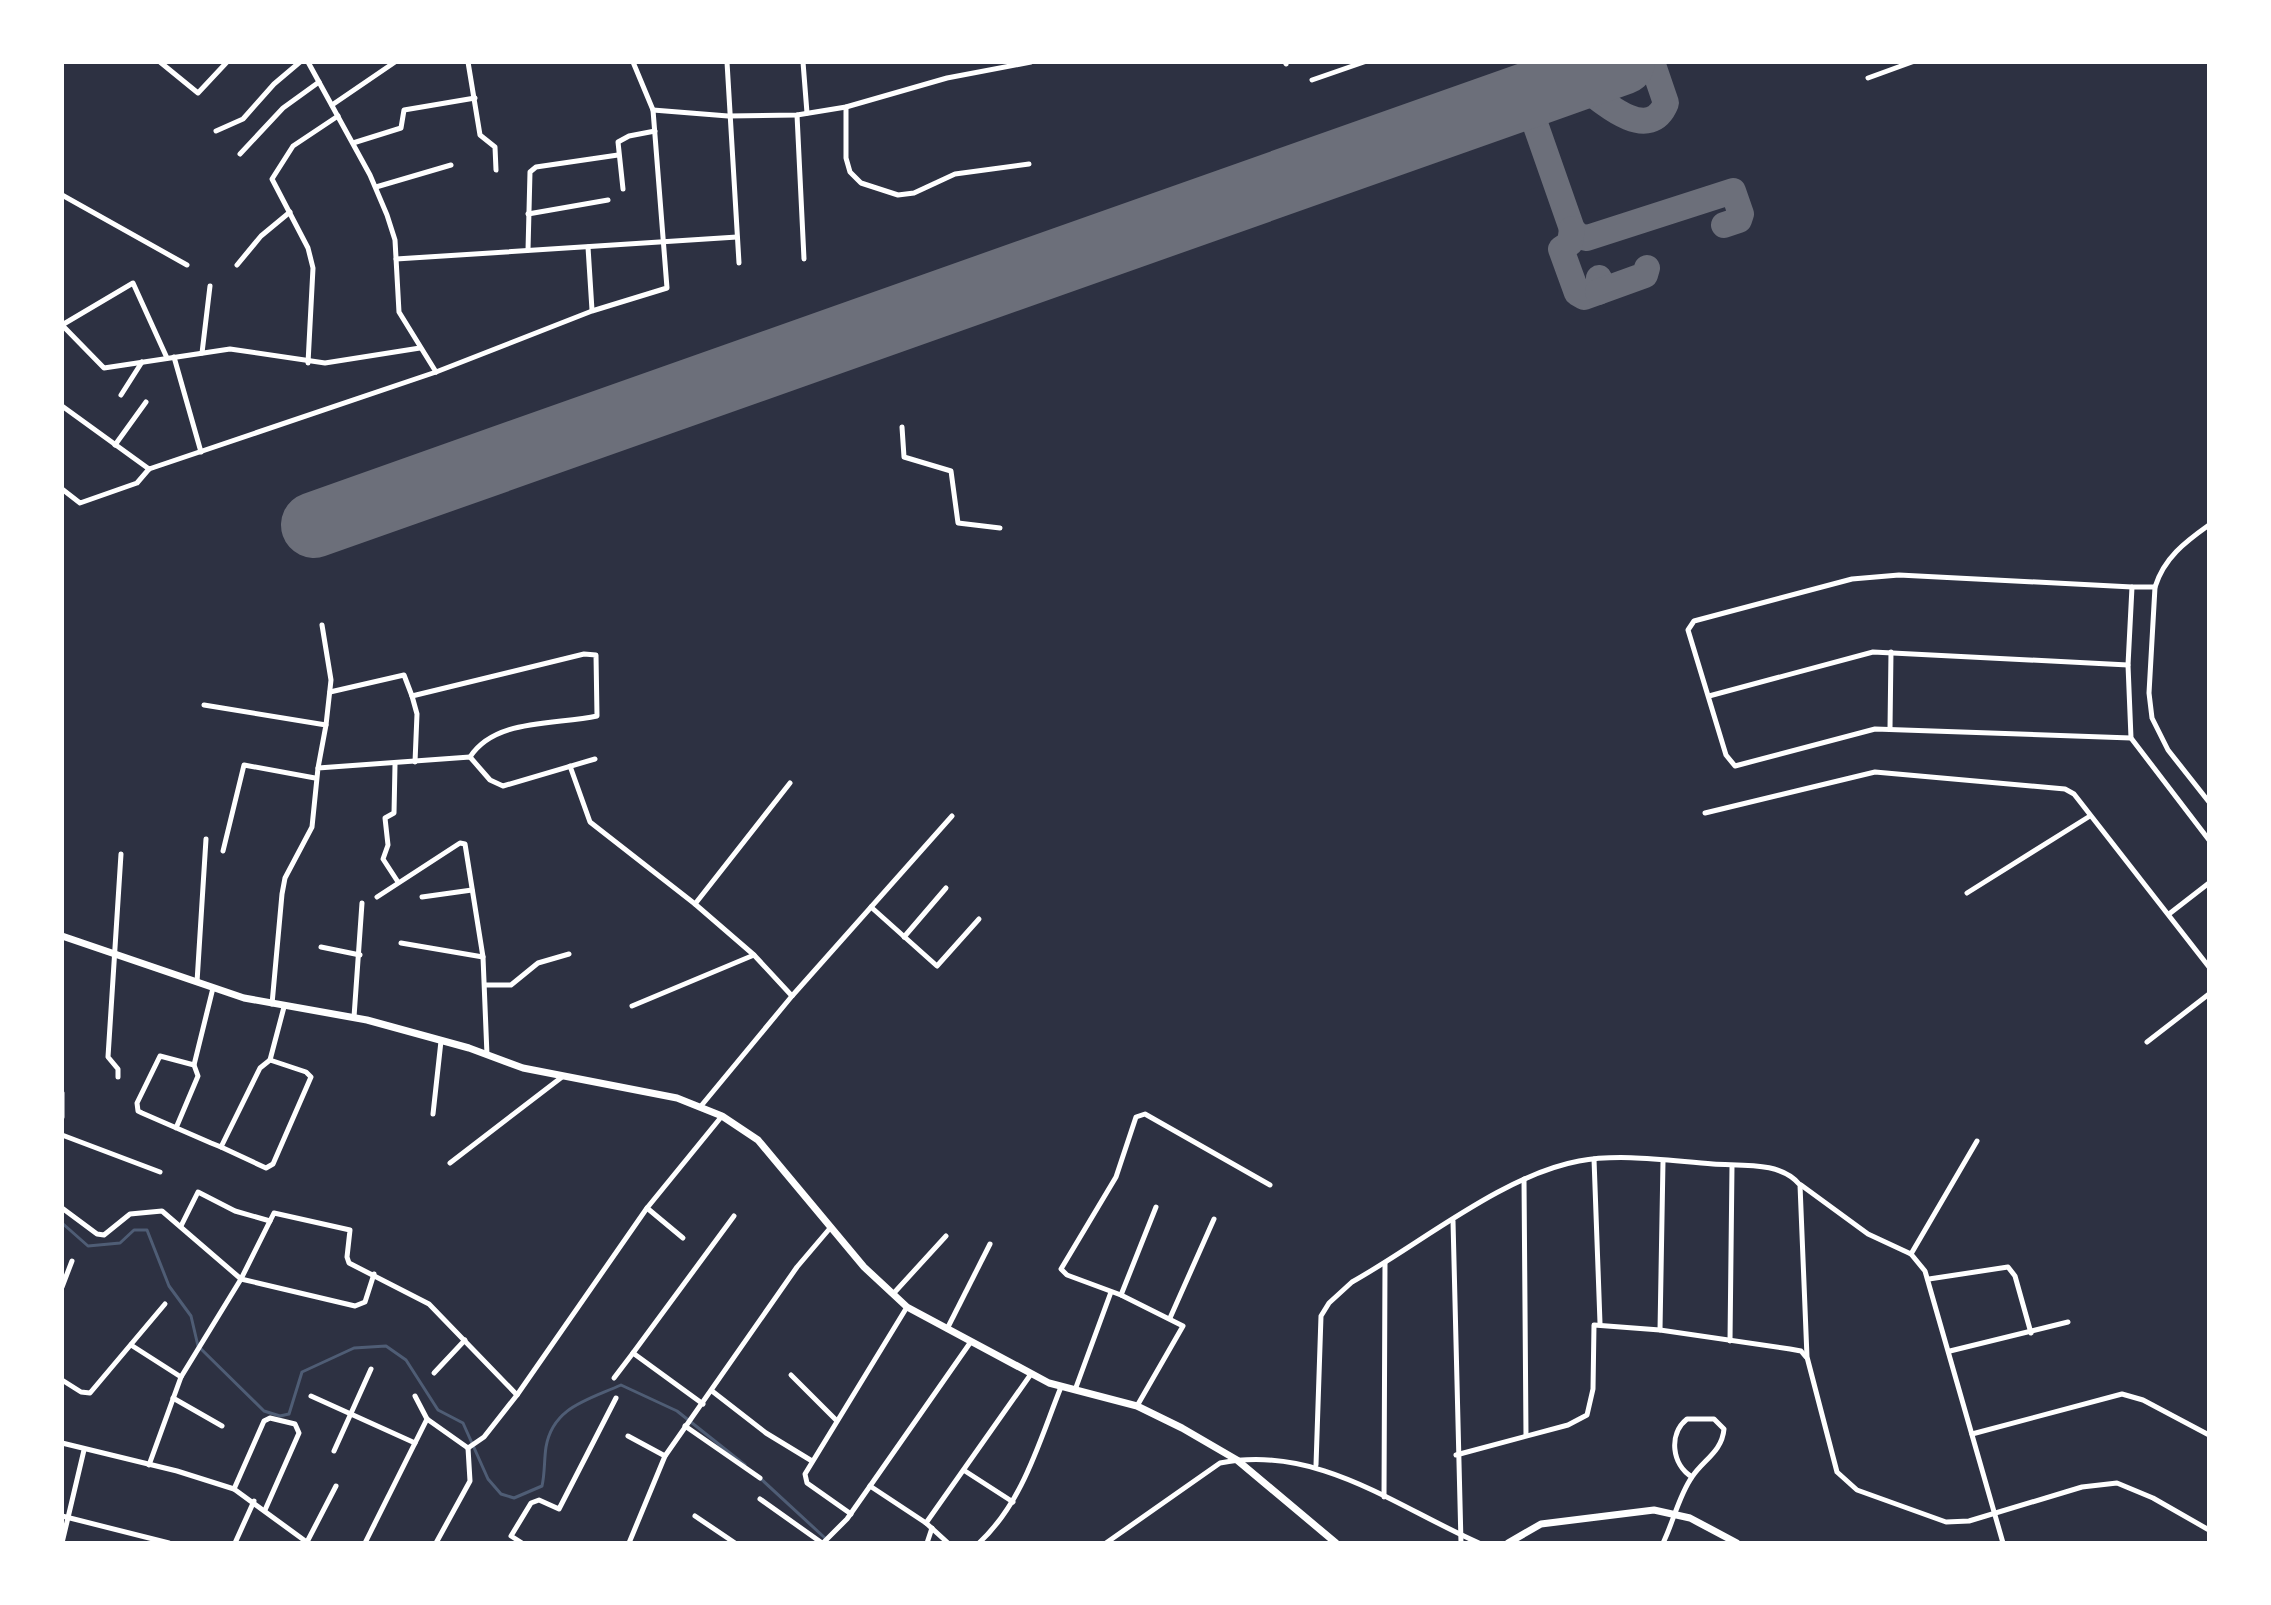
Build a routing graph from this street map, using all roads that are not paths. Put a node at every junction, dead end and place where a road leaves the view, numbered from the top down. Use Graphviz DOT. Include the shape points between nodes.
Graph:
graph roads {
  1 [pos="160,62"];
  2 [pos="227,62"];
  3 [pos="300,62"];
  4 [pos="308,62"];
  5 [pos="320,62"];
  6 [pos="395,62"];
  7 [pos="468,62"];
  8 [pos="633,62"];
  9 [pos="727,62"];
  10 [pos="803,62"];
  11 [pos="1031,62"];
  12 [pos="1364,62"];
  13 [pos="1912,62"];
  14 [pos="311,69"];
  15 [pos="1868,78"];
  16 [pos="1312,80"];
  17 [pos="319,82"];
  18 [pos="475,98"];
  19 [pos="332,105"];
  20 [pos="846,107"];
  21 [pos="653,110"];
  22 [pos="807,113"];
  23 [pos="797,115"];
  24 [pos="339,116"];
  25 [pos="732,116"];
  26 [pos="216,131"];
  27 [pos="655,131"];
  28 [pos="353,143"];
  29 [pos="240,154"];
  30 [pos="618,155"];
  31 [pos="1029,164"];
  32 [pos="451,165"];
  33 [pos="496,170"];
  34 [pos="375,187"];
  35 [pos="623,189"];
  36 [pos="62,195"];
  37 [pos="608,200"];
  38 [pos="290,212"];
  39 [pos="528,214"];
  40 [pos="737,237"];
  41 [pos="664,243"];
  42 [pos="588,247"];
  43 [pos="528,250"];
  44 [pos="396,259"];
  45 [pos="804,259"];
  46 [pos="739,263"];
  47 [pos="187,265"];
  48 [pos="237,265"];
  49 [pos="210,286"];
  50 [pos="592,311"];
  51 [pos="62,325"];
  52 [pos="420,348"];
  53 [pos="202,353"];
  54 [pos="170,357"];
  55 [pos="142,362"];
  56 [pos="308,363"];
  57 [pos="436,372"];
  58 [pos="121,395"];
  59 [pos="146,402"];
  60 [pos="62,406"];
  61 [pos="902,427"];
  62 [pos="115,445"];
  63 [pos="201,452"];
  64 [pos="149,469"];
  65 [pos="62,489"];
  66 [pos="2209,525"];
  67 [pos="1000,528"];
  68 [pos="2132,587"];
  69 [pos="2155,587"];
  70 [pos="322,625"];
  71 [pos="1891,652"];
  72 [pos="2128,665"];
  73 [pos="330,692"];
  74 [pos="412,696"];
  75 [pos="1709,696"];
  76 [pos="204,705"];
  77 [pos="326,725"];
  78 [pos="1890,728"];
  79 [pos="2131,738"];
  80 [pos="470,757"];
  81 [pos="595,759"];
  82 [pos="415,762"];
  83 [pos="395,765"];
  84 [pos="570,766"];
  85 [pos="318,768"];
  86 [pos="315,778"];
  87 [pos="790,783"];
  88 [pos="2209,802"];
  89 [pos="1705,813"];
  90 [pos="952,816"];
  91 [pos="2090,816"];
  92 [pos="206,839"];
  93 [pos="2209,840"];
  94 [pos="223,851"];
  95 [pos="121,854"];
  96 [pos="398,882"];
  97 [pos="2209,883"];
  98 [pos="946,888"];
  99 [pos="472,890"];
  100 [pos="1967,893"];
  101 [pos="377,897"];
  102 [pos="422,897"];
  103 [pos="362,903"];
  104 [pos="695,904"];
  105 [pos="871,907"];
  106 [pos="2169,914"];
  107 [pos="979,919"];
  108 [pos="62,936"];
  109 [pos="904,937"];
  110 [pos="401,943"];
  111 [pos="321,947"];
  112 [pos="116,954"];
  113 [pos="569,954"];
  114 [pos="360,955"];
  115 [pos="754,955"];
  116 [pos="483,957"];
  117 [pos="2209,967"];
  118 [pos="197,983"];
  119 [pos="485,985"];
  120 [pos="213,988"];
  121 [pos="2209,994"];
  122 [pos="792,996"];
  123 [pos="272,1005"];
  124 [pos="632,1006"];
  125 [pos="284,1007"];
  126 [pos="354,1017"];
  127 [pos="441,1040"];
  128 [pos="2147,1042"];
  129 [pos="487,1056"];
  130 [pos="270,1060"];
  131 [pos="194,1065"];
  132 [pos="563,1076"];
  133 [pos="118,1077"];
  134 [pos="62,1093"];
  135 [pos="701,1106"];
  136 [pos="433,1114"];
  137 [pos="722,1116"];
  138 [pos="62,1117"];
  139 [pos="176,1128"];
  140 [pos="62,1135"];
  141 [pos="1977,1141"];
  142 [pos="221,1147"];
  143 [pos="1594,1159"];
  144 [pos="1663,1161"];
  145 [pos="450,1163"];
  146 [pos="1732,1165"];
  147 [pos="160,1172"];
  148 [pos="1524,1179"];
  149 [pos="1270,1185"];
  150 [pos="1800,1185"];
  151 [pos="1156,1207"];
  152 [pos="62,1208"];
  153 [pos="647,1208"];
  154 [pos="734,1216"];
  155 [pos="1214,1219"];
  156 [pos="1453,1220"];
  157 [pos="270,1221"];
  158 [pos="181,1226"];
  159 [pos="831,1227"];
  160 [pos="946,1236"];
  161 [pos="683,1238"];
  162 [pos="990,1244"];
  163 [pos="1911,1254"];
  164 [pos="72,1261"];
  165 [pos="1385,1263"];
  166 [pos="374,1274"];
  167 [pos="241,1279"];
  168 [pos="1929,1279"];
  169 [pos="62,1287"];
  170 [pos="1111,1292"];
  171 [pos="892,1295"];
  172 [pos="1121,1295"];
  173 [pos="165,1304"];
  174 [pos="907,1307"];
  175 [pos="1170,1318"];
  176 [pos="2068,1322"];
  177 [pos="1600,1323"];
  178 [pos="946,1330"];
  179 [pos="1660,1330"];
  180 [pos="2031,1333"];
  181 [pos="465,1340"];
  182 [pos="1730,1341"];
  183 [pos="970,1343"];
  184 [pos="131,1345"];
  185 [pos="1950,1351"];
  186 [pos="633,1353"];
  187 [pos="1807,1357"];
  188 [pos="371,1369"];
  189 [pos="434,1373"];
  190 [pos="1031,1374"];
  191 [pos="791,1375"];
  192 [pos="181,1377"];
  193 [pos="614,1378"];
  194 [pos="62,1380"];
  195 [pos="1061,1387"];
  196 [pos="712,1391"];
  197 [pos="1075,1391"];
  198 [pos="517,1395"];
  199 [pos="311,1396"];
  200 [pos="415,1396"];
  201 [pos="173,1398"];
  202 [pos="616,1398"];
  203 [pos="703,1404"];
  204 [pos="1137,1406"];
  205 [pos="350,1414"];
  206 [pos="427,1419"];
  207 [pos="836,1420"];
  208 [pos="685,1425"];
  209 [pos="222,1426"];
  210 [pos="1972,1434"];
  211 [pos="1526,1435"];
  212 [pos="2209,1435"];
  213 [pos="628,1436"];
  214 [pos="62,1443"];
  215 [pos="415,1443"];
  216 [pos="471,1446"];
  217 [pos="84,1450"];
  218 [pos="334,1451"];
  219 [pos="1456,1455"];
  220 [pos="665,1456"];
  221 [pos="1237,1460"];
  222 [pos="812,1461"];
  223 [pos="149,1465"];
  224 [pos="1316,1465"];
  225 [pos="965,1471"];
  226 [pos="1692,1477"];
  227 [pos="760,1478"];
  228 [pos="336,1486"];
  229 [pos="870,1486"];
  230 [pos="234,1489"];
  231 [pos="1384,1497"];
  232 [pos="760,1499"];
  233 [pos="254,1501"];
  234 [pos="1013,1502"];
  235 [pos="265,1510"];
  236 [pos="1996,1513"];
  237 [pos="1677,1514"];
  238 [pos="695,1516"];
  239 [pos="849,1516"];
  240 [pos="65,1517"];
  241 [pos="926,1523"];
  242 [pos="932,1528"];
  243 [pos="2209,1530"];
  244 [pos="143,1540"];
  245 [pos="1462,1540"];
  246 [pos="62,1543"];
  247 [pos="169,1543"];
  248 [pos="235,1543"];
  249 [pos="307,1543"];
  250 [pos="365,1543"];
  251 [pos="436,1543"];
  252 [pos="522,1543"];
  253 [pos="629,1543"];
  254 [pos="735,1543"];
  255 [pos="822,1543"];
  256 [pos="927,1543"];
  257 [pos="948,1543"];
  258 [pos="979,1543"];
  259 [pos="1106,1543"];
  260 [pos="1336,1543"];
  261 [pos="1479,1543"];
  262 [pos="1508,1543"];
  263 [pos="1663,1543"];
  264 [pos="1737,1543"];
  265 [pos="2003,1543"];
  1 -- 2 [label="street" via="198,93"];
  3 -- 26 [label="street" via="243,119"];
  4 -- 14 [label="street"];
  5 -- 14 [label="street"];
  6 -- 19 [label="street"];
  7 -- 18 [label="street"];
  8 -- 21 [label="street"];
  9 -- 25 [label="street"];
  10 -- 22 [label="street"];
  11 -- 20 [label="street" via="947,78"];
  12 -- 16 [label="street"];
  13 -- 15 [label="street"];
  14 -- 17 [label="street"];
  17 -- 19 [label="street"];
  17 -- 29 [label="street" via="283,108"];
  18 -- 28 [label="street" via="404,110 401,128"];
  18 -- 33 [label="street" via="480,135 496,149"];
  19 -- 24 [label="street"];
  20 -- 22 [label="street"];
  20 -- 31 [label="street" via="850,172 861,183 898,195 955,174"];
  21 -- 25 [label="street"];
  21 -- 27 [label="street"];
  22 -- 23 [label="street"];
  23 -- 25 [label="street"];
  23 -- 45 [label="street"];
  24 -- 28 [label="street"];
  24 -- 38 [label="street" via="293,146 272,179"];
  25 -- 40 [label="street"];
  27 -- 30 [label="street" via="623,138"];
  27 -- 41 [label="street"];
  28 -- 34 [label="street"];
  30 -- 35 [label="street"];
  30 -- 39 [label="street" via="533,169"];
  32 -- 34 [label="street"];
  34 -- 44 [label="street" via="395,240"];
  36 -- 47 [label="street"];
  37 -- 39 [label="street"];
  38 -- 48 [label="street"];
  38 -- 56 [label="street" via="313,268"];
  39 -- 43 [label="street"];
  40 -- 41 [label="street"];
  40 -- 46 [label="street"];
  41 -- 42 [label="street"];
  41 -- 50 [label="street" via="667,288"];
  42 -- 43 [label="street"];
  42 -- 50 [label="street"];
  43 -- 44 [label="street"];
  44 -- 52 [label="street" via="399,312"];
  49 -- 53 [label="street"];
  50 -- 57 [label="street"];
  51 -- 54 [label="street" via="133,283"];
  51 -- 55 [label="street" via="100,366"];
  52 -- 56 [label="street"];
  52 -- 57 [label="street"];
  53 -- 54 [label="street"];
  53 -- 56 [label="street" via="239,349"];
  54 -- 55 [label="street"];
  54 -- 63 [label="street"];
  55 -- 58 [label="street"];
  57 -- 63 [label="street"];
  59 -- 62 [label="street"];
  60 -- 62 [label="street"];
  61 -- 67 [label="street" via="904,457 951,471 958,523"];
  62 -- 64 [label="street"];
  63 -- 64 [label="street"];
  64 -- 65 [label="street" via="137,483 80,503"];
  66 -- 69 [label="street" via="2165,563"];
  68 -- 69 [label="street"];
  68 -- 72 [label="street"];
  68 -- 75 [label="street" via="1899,575 1834,582 1694,621 1688,630"];
  69 -- 88 [label="street" via="2152,718 2168,750"];
  70 -- 73 [label="street"];
  71 -- 72 [label="street"];
  71 -- 75 [label="street" via="1858,655"];
  71 -- 78 [label="street"];
  72 -- 79 [label="street"];
  73 -- 74 [label="street" via="404,675"];
  73 -- 77 [label="street"];
  74 -- 80 [label="street" via="596,655 597,716 509,730 481,743"];
  74 -- 82 [label="street" via="418,729"];
  75 -- 78 [label="street" via="1726,755 1735,766"];
  76 -- 77 [label="street"];
  77 -- 85 [label="street"];
  78 -- 79 [label="street"];
  79 -- 93 [label="street"];
  80 -- 82 [label="street"];
  80 -- 84 [label="street" via="490,780 503,786"];
  81 -- 84 [label="street"];
  82 -- 83 [label="street"];
  83 -- 85 [label="street"];
  83 -- 96 [label="street" via="394,813 385,818 384,864"];
  84 -- 104 [label="street" via="590,822"];
  85 -- 86 [label="street"];
  86 -- 94 [label="street" via="244,765"];
  86 -- 123 [label="street" via="312,827 285,878"];
  87 -- 104 [label="street"];
  89 -- 91 [label="street" via="1889,771 2065,789"];
  90 -- 105 [label="street"];
  91 -- 100 [label="street"];
  91 -- 106 [label="street"];
  92 -- 118 [label="street"];
  95 -- 112 [label="street"];
  96 -- 99 [label="street" via="462,843"];
  96 -- 101 [label="street"];
  97 -- 106 [label="street"];
  98 -- 109 [label="street"];
  99 -- 102 [label="street"];
  99 -- 116 [label="street"];
  103 -- 114 [label="street"];
  104 -- 115 [label="street"];
  105 -- 109 [label="street"];
  105 -- 122 [label="street"];
  106 -- 117 [label="street"];
  107 -- 109 [label="street" via="937,966"];
  108 -- 112 [label="street"];
  110 -- 116 [label="street"];
  111 -- 114 [label="street"];
  112 -- 118 [label="street"];
  112 -- 133 [label="street" via="108,1057"];
  113 -- 119 [label="street" via="538,963 511,985"];
  114 -- 126 [label="street"];
  115 -- 122 [label="street"];
  115 -- 124 [label="street"];
  116 -- 119 [label="street"];
  118 -- 120 [label="street"];
  119 -- 129 [label="street"];
  120 -- 123 [label="street"];
  120 -- 131 [label="street"];
  121 -- 128 [label="street"];
  122 -- 135 [label="street"];
  123 -- 125 [label="street"];
  125 -- 126 [label="street"];
  125 -- 130 [label="street"];
  126 -- 127 [label="street"];
  127 -- 129 [label="street"];
  127 -- 136 [label="street"];
  129 -- 132 [label="street"];
  130 -- 142 [label="street" via="260,1068"];
  130 -- 142 [label="street" via="311,1077 273,1164 264,1168"];
  131 -- 139 [label="street" via="198,1081"];
  131 -- 139 [label="street" via="158,1057 137,1103 138,1111"];
  132 -- 135 [label="street"];
  132 -- 145 [label="street"];
  134 -- 138 [label="street"];
  135 -- 137 [label="street"];
  137 -- 153 [label="street"];
  137 -- 159 [label="street" via="758,1140"];
  139 -- 142 [label="street"];
  140 -- 147 [label="street"];
  141 -- 163 [label="street"];
  143 -- 144 [label="street"];
  143 -- 148 [label="street"];
  143 -- 177 [label="street"];
  144 -- 146 [label="street"];
  144 -- 179 [label="street"];
  146 -- 150 [label="street" via="1786,1172"];
  146 -- 182 [label="street"];
  148 -- 156 [label="street"];
  148 -- 211 [label="street"];
  149 -- 170 [label="street" via="1145,1114 1138,1115 1116,1177 1061,1269"];
  150 -- 163 [label="street" via="1881,1242"];
  150 -- 187 [label="street"];
  151 -- 172 [label="street"];
  152 -- 158 [label="street" via="101,1235 142,1211 162,1211"];
  153 -- 161 [label="street"];
  153 -- 198 [label="street"];
  154 -- 186 [label="street"];
  155 -- 175 [label="street"];
  156 -- 165 [label="street"];
  156 -- 219 [label="street"];
  157 -- 158 [label="street" via="198,1192"];
  157 -- 166 [label="street" via="274,1213 350,1230 347,1261"];
  157 -- 167 [label="street"];
  158 -- 167 [label="street"];
  159 -- 171 [label="street"];
  159 -- 196 [label="street" via="797,1267"];
  160 -- 171 [label="street"];
  162 -- 178 [label="street"];
  163 -- 168 [label="street"];
  164 -- 169 [label="street"];
  165 -- 224 [label="street" via="1340,1291 1321,1316"];
  165 -- 231 [label="street"];
  166 -- 167 [label="street" via="359,1307"];
  166 -- 181 [label="street" via="429,1304"];
  167 -- 192 [label="street"];
  168 -- 180 [label="street" via="2008,1267"];
  168 -- 185 [label="street"];
  170 -- 172 [label="street"];
  170 -- 197 [label="street"];
  171 -- 174 [label="street"];
  172 -- 175 [label="street"];
  173 -- 184 [label="street"];
  174 -- 178 [label="street"];
  174 -- 207 [label="street"];
  175 -- 204 [label="street" via="1183,1326 1181,1334"];
  176 -- 180 [label="street"];
  177 -- 179 [label="street"];
  177 -- 211 [label="street" via="1591,1329 1593,1389 1587,1415"];
  178 -- 183 [label="street"];
  179 -- 182 [label="street"];
  180 -- 185 [label="street"];
  181 -- 189 [label="street"];
  181 -- 198 [label="street"];
  182 -- 187 [label="street" via="1801,1351"];
  183 -- 190 [label="street"];
  183 -- 229 [label="street"];
  184 -- 192 [label="street"];
  184 -- 194 [label="street" via="90,1393"];
  185 -- 210 [label="street"];
  186 -- 193 [label="street"];
  186 -- 203 [label="street"];
  187 -- 236 [label="street" via="1837,1472 1845,1482 1946,1522"];
  188 -- 205 [label="street"];
  190 -- 195 [label="street"];
  190 -- 225 [label="street"];
  191 -- 207 [label="street"];
  192 -- 201 [label="street"];
  195 -- 197 [label="street"];
  195 -- 234 [label="street"];
  196 -- 203 [label="street"];
  196 -- 222 [label="street"];
  197 -- 204 [label="street"];
  198 -- 216 [label="street"];
  199 -- 205 [label="street"];
  200 -- 206 [label="street"];
  201 -- 209 [label="street"];
  201 -- 223 [label="street"];
  202 -- 252 [label="street" via="559,1509 534,1501 511,1536"];
  203 -- 208 [label="street"];
  204 -- 221 [label="street"];
  205 -- 215 [label="street"];
  205 -- 218 [label="street"];
  206 -- 215 [label="street"];
  206 -- 216 [label="street"];
  207 -- 222 [label="street"];
  208 -- 220 [label="street"];
  208 -- 227 [label="street"];
  210 -- 212 [label="street" via="2122,1394"];
  210 -- 236 [label="street"];
  211 -- 219 [label="street"];
  213 -- 220 [label="street"];
  214 -- 217 [label="street"];
  215 -- 250 [label="street"];
  216 -- 251 [label="street" via="470,1481"];
  217 -- 223 [label="street"];
  217 -- 240 [label="street"];
  219 -- 245 [label="street"];
  220 -- 253 [label="street"];
  221 -- 224 [label="street"];
  221 -- 259 [label="street" via="1220,1463"];
  221 -- 260 [label="street"];
  222 -- 239 [label="street" via="804,1477 807,1483"];
  223 -- 230 [label="street"];
  224 -- 231 [label="street"];
  225 -- 234 [label="street"];
  225 -- 241 [label="street"];
  226 -- 226 [label="street" via="1723,1438 1724,1429 1714,1419 1687,1419 1676,1436 1675,1456"];
  226 -- 237 [label="street"];
  228 -- 249 [label="street"];
  229 -- 239 [label="street"];
  229 -- 241 [label="street"];
  230 -- 233 [label="street"];
  230 -- 235 [label="street" via="264,1421 295,1424 299,1433"];
  231 -- 245 [label="street"];
  232 -- 255 [label="street"];
  233 -- 235 [label="street"];
  233 -- 248 [label="street"];
  234 -- 258 [label="street"];
  235 -- 249 [label="street"];
  236 -- 243 [label="street" via="2082,1487 2117,1483"];
  236 -- 265 [label="street"];
  237 -- 262 [label="street" via="1654,1510 1541,1524"];
  237 -- 263 [label="street"];
  237 -- 264 [label="street"];
  238 -- 254 [label="street"];
  239 -- 255 [label="street"];
  240 -- 244 [label="street"];
  240 -- 246 [label="street"];
  241 -- 242 [label="street"];
  242 -- 256 [label="street"];
  242 -- 257 [label="street"];
  244 -- 247 [label="street"];
  245 -- 261 [label="street"];
}
